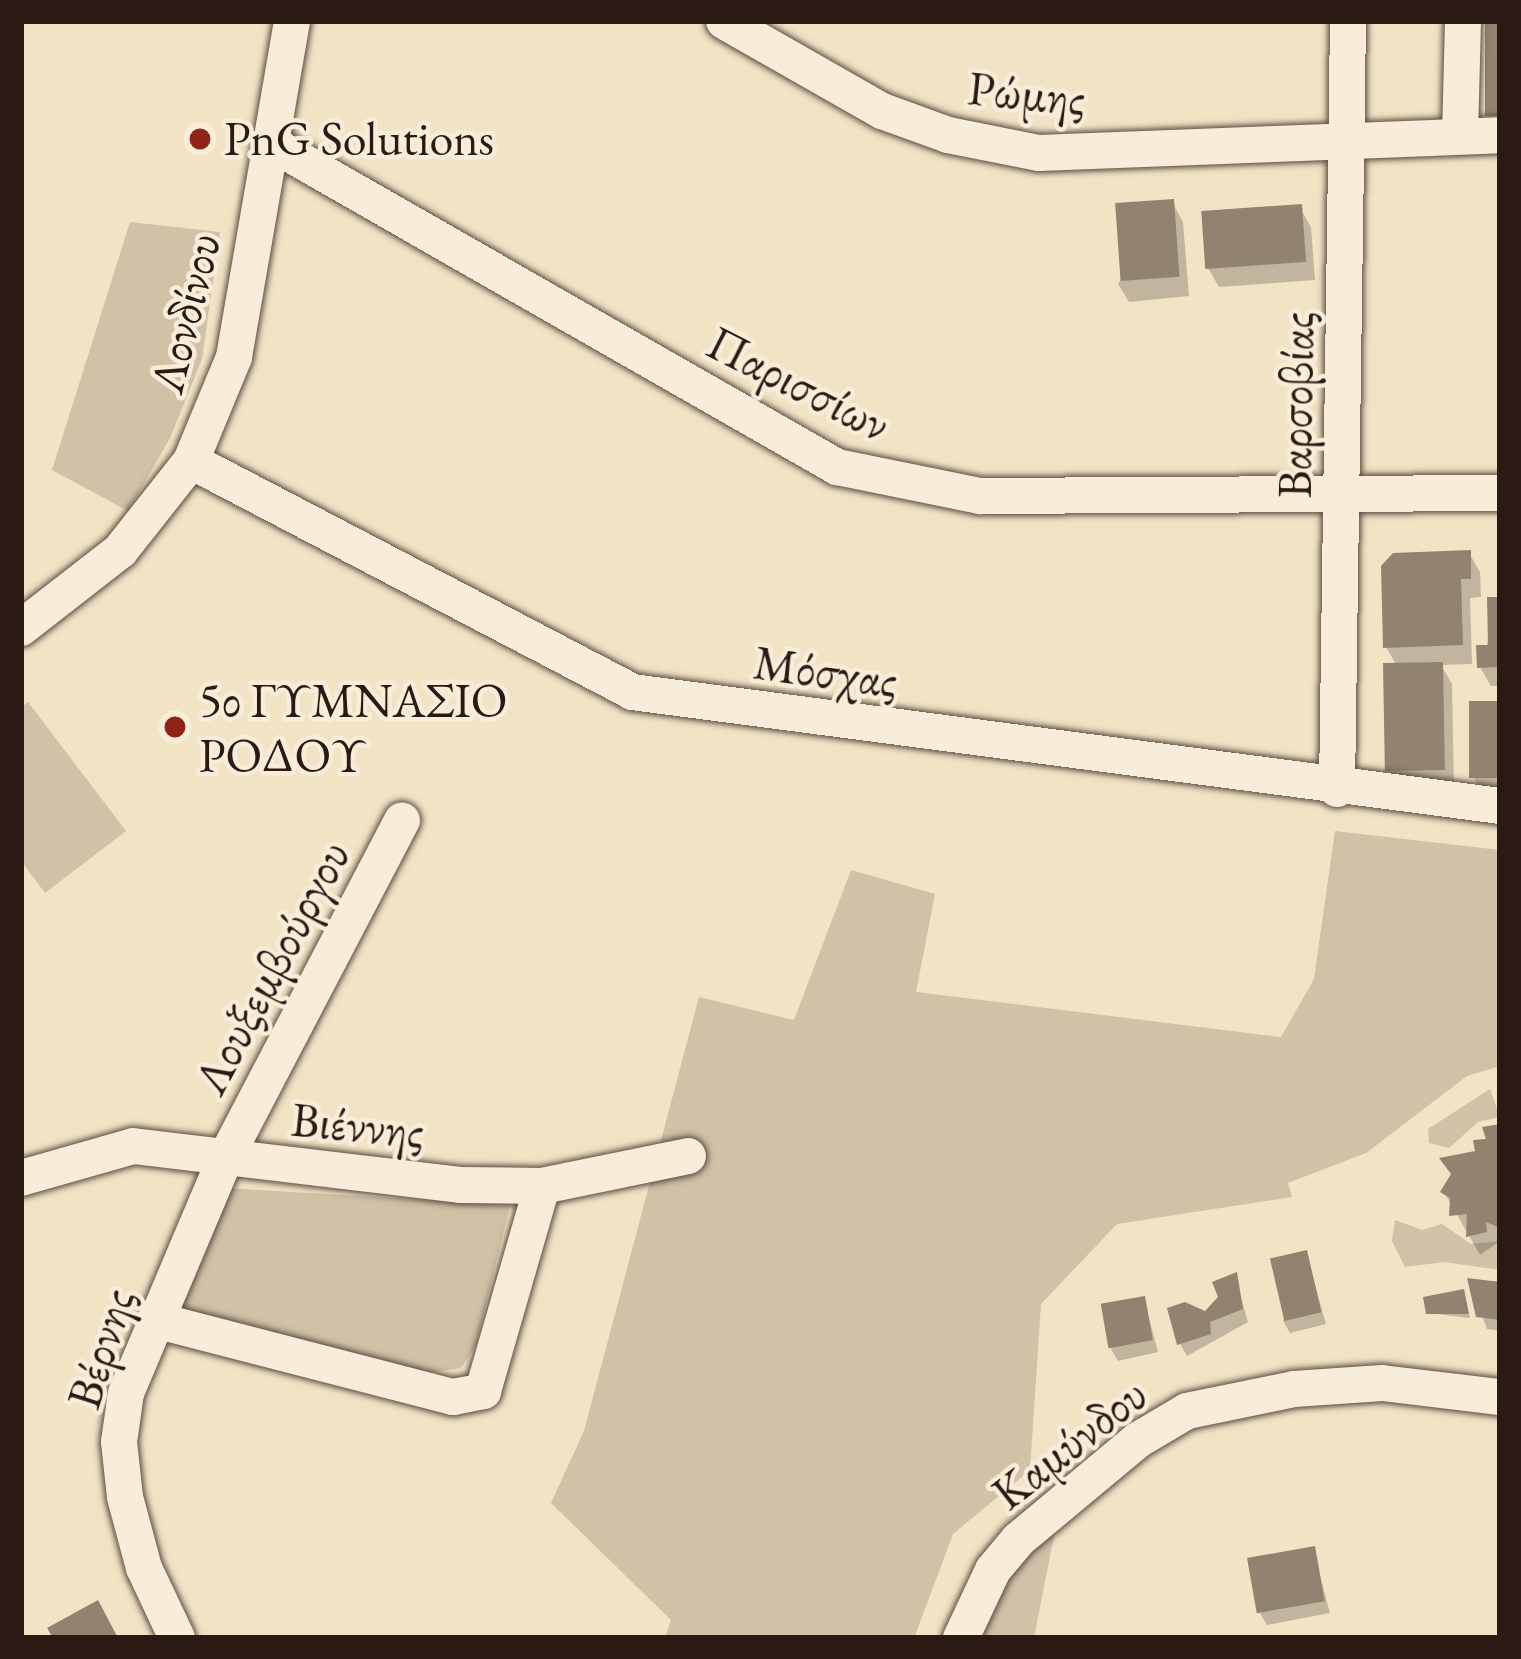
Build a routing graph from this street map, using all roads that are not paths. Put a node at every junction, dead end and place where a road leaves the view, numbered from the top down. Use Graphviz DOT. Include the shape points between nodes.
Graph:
graph roads {
  1 [pos="292,21"];
  2 [pos="724,21"];
  3 [pos="1348,21"];
  4 [pos="1462,21"];
  5 [pos="1500,135"];
  6 [pos="1460,136"];
  7 [pos="1346,138"];
  8 [pos="272,144"];
  9 [pos="191,461"];
  10 [pos="1500,493"];
  11 [pos="1341,495"];
  12 [pos="21,628"];
  13 [pos="1337,790"];
  14 [pos="1500,806"];
  15 [pos="402,820"];
  16 [pos="688,1156"];
  17 [pos="225,1160"];
  18 [pos="21,1178"];
  19 [pos="542,1186"];
  20 [pos="155,1320"];
  21 [pos="1500,1397"];
  22 [pos="177,1638"];
  23 [pos="961,1638"];
  1 -- 8 [label="street, Λονδίνου"];
  2 -- 7 [label="street, Ρώμης" via="882,111 1017,148"];
  3 -- 7 [label="street, Βαρσοβίας"];
  4 -- 6 [label="street"];
  5 -- 6 [label="street, Ρώμης"];
  6 -- 7 [label="street, Ρώμης"];
  7 -- 11 [label="street, Βαρσοβίας"];
  8 -- 9 [label="street, Λονδίνου" via="234,356"];
  8 -- 11 [label="street, Παρισσίων" via="837,467 980,496"];
  9 -- 12 [label="street, Λονδίνου" via="120,550"];
  9 -- 13 [label="street, Μόσχας" via="632,692"];
  10 -- 11 [label="street, Παρισσίων"];
  11 -- 13 [label="street, Βαρσοβίας"];
  13 -- 14 [label="street, Μόσχας"];
  15 -- 17 [label="street, Λουξεμβούργου"];
  16 -- 19 [label="street, Βιέννης"];
  17 -- 18 [label="street, Βιέννης" via="133,1146"];
  17 -- 19 [label="street, Βιέννης"];
  17 -- 20 [label="street, Βέρνης"];
  19 -- 20 [label="street" via="483,1391 453,1396"];
  20 -- 22 [label="street, Βέρνης" via="126,1393 119,1442 144,1568"];
  21 -- 23 [label="street, Καμύνδου" via="1382,1383 1294,1389 1186,1411 1122,1452 1018,1540 993,1570"];
}
